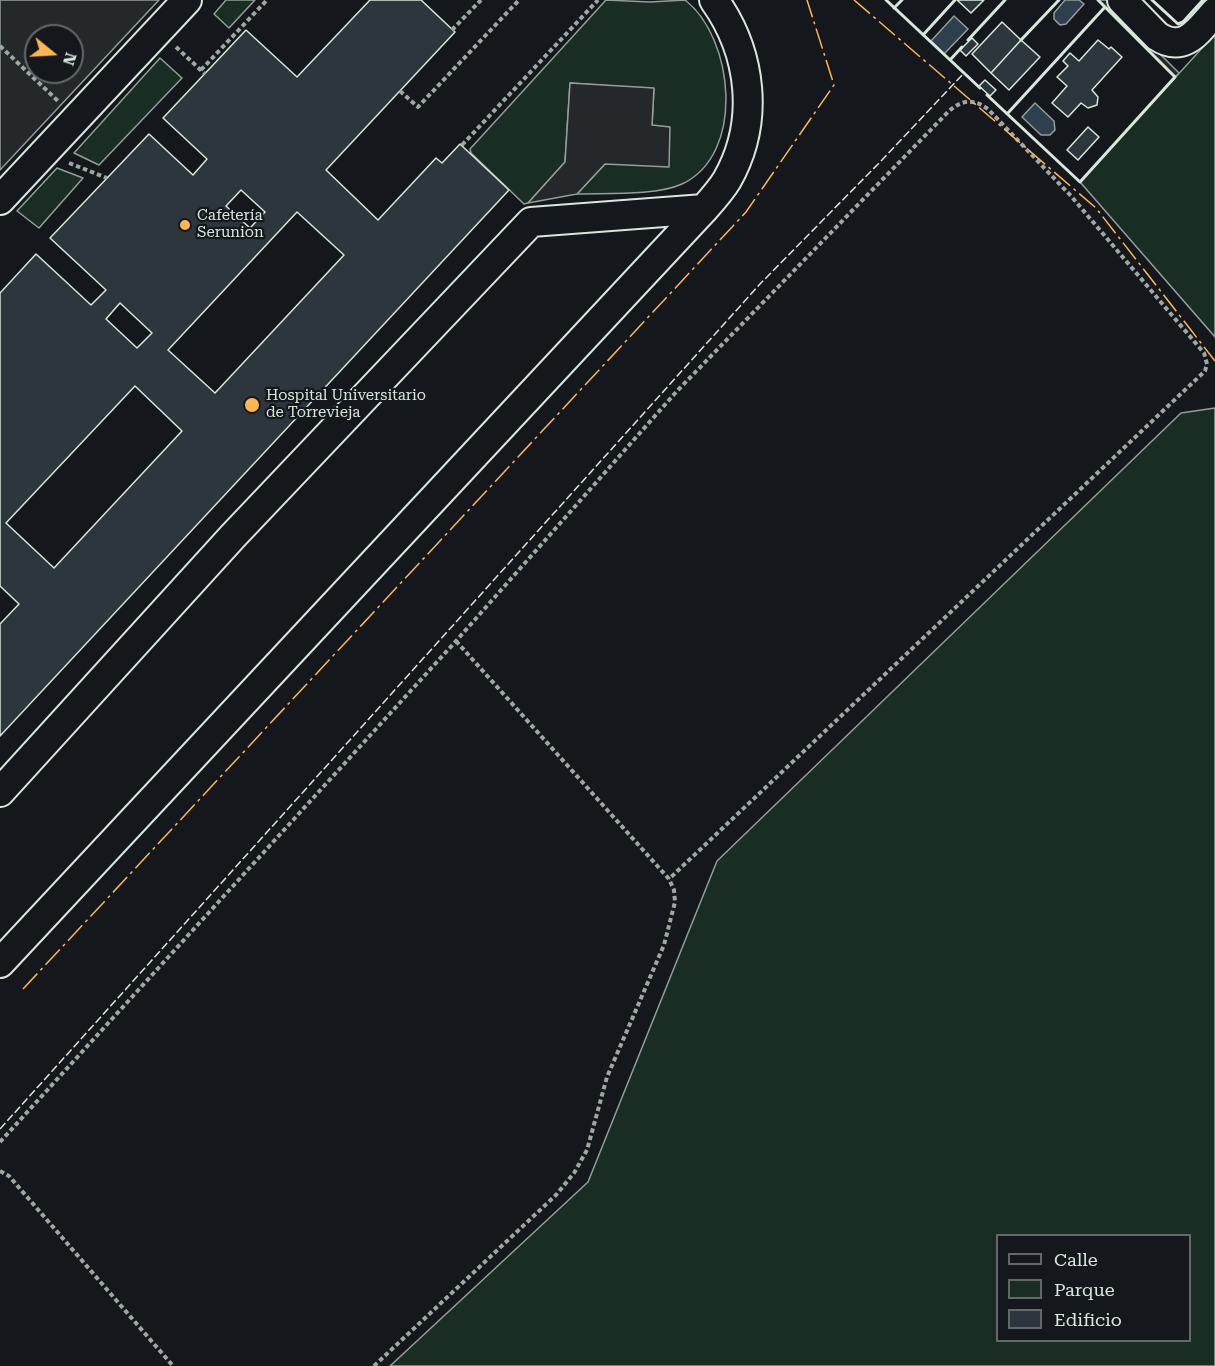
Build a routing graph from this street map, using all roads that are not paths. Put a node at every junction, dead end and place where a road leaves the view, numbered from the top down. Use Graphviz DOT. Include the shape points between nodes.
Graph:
graph roads {
  1 [pos="186,0"];
  2 [pos="714,0"];
  3 [pos="1122,0"];
  4 [pos="1215,12"];
  5 [pos="0,200"];
  6 [pos="704,209"];
  7 [pos="0,792"];
  8 [pos="0,963"];
  1 -- 5 [label="street"];
  2 -- 6 [label="street" via="734,32 743,57 748,106 738,156"];
  3 -- 4 [label="street" via="1157,36 1175,43 1193,36"];
  6 -- 7 [label="street" via="531,222 232,536"];
  6 -- 8 [label="street"];
}
